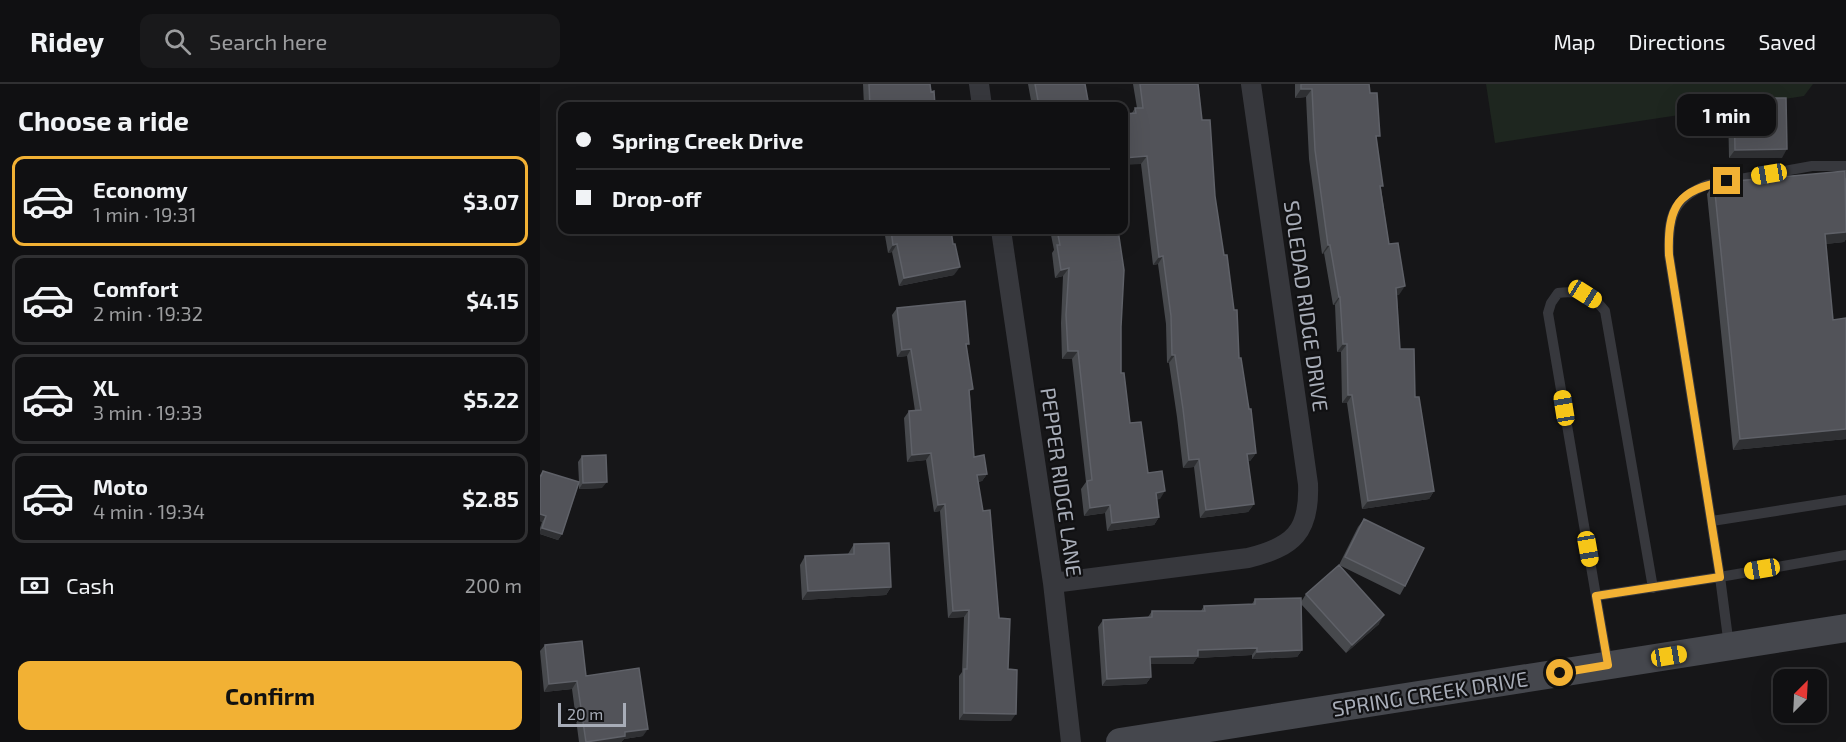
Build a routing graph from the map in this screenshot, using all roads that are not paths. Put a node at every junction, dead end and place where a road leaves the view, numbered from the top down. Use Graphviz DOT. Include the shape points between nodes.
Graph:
graph roads {
  1 [pos="979,84"];
  2 [pos="1251,84"];
  3 [pos="981,102"];
  4 [pos="1846,166"];
  5 [pos="1002,234"];
  6 [pos="1846,500"];
  7 [pos="1712,521"];
  8 [pos="1846,555"];
  9 [pos="1720,577"];
  10 [pos="1053,583"];
  11 [pos="1653,588"];
  12 [pos="1596,596"];
  13 [pos="1846,628"];
  14 [pos="1730,646"];
  15 [pos="1608,665"];
  16 [pos="1203,735"];
  17 [pos="1071,742"];
  18 [pos="1120,742"];
  1 -- 3 [label="street"];
  2 -- 10 [label="street, SOLEDAD RIDGE DRIVE" via="1309,507 1298,532 1269,553"];
  4 -- 7 [label="lane" via="1812,166 1706,185 1692,191 1671,215 1669,255"];
  5 -- 10 [label="street, PEPPER RIDGE LANE"];
  6 -- 7 [label="lane"];
  7 -- 9 [label="lane"];
  8 -- 9 [label="lane"];
  9 -- 11 [label="lane"];
  9 -- 14 [label="lane"];
  10 -- 17 [label="street, PEPPER RIDGE LANE"];
  11 -- 12 [label="lane"];
  11 -- 12 [label="lane" via="1605,311 1585,294 1571,291 1558,293 1548,313"];
  12 -- 15 [label="lane"];
  13 -- 14 [label="street, SPRING CREEK DRIVE"];
  14 -- 15 [label="street, SPRING CREEK DRIVE"];
  15 -- 16 [label="street, SPRING CREEK DRIVE"];
  16 -- 18 [label="street, SPRING CREEK DRIVE"];
}
